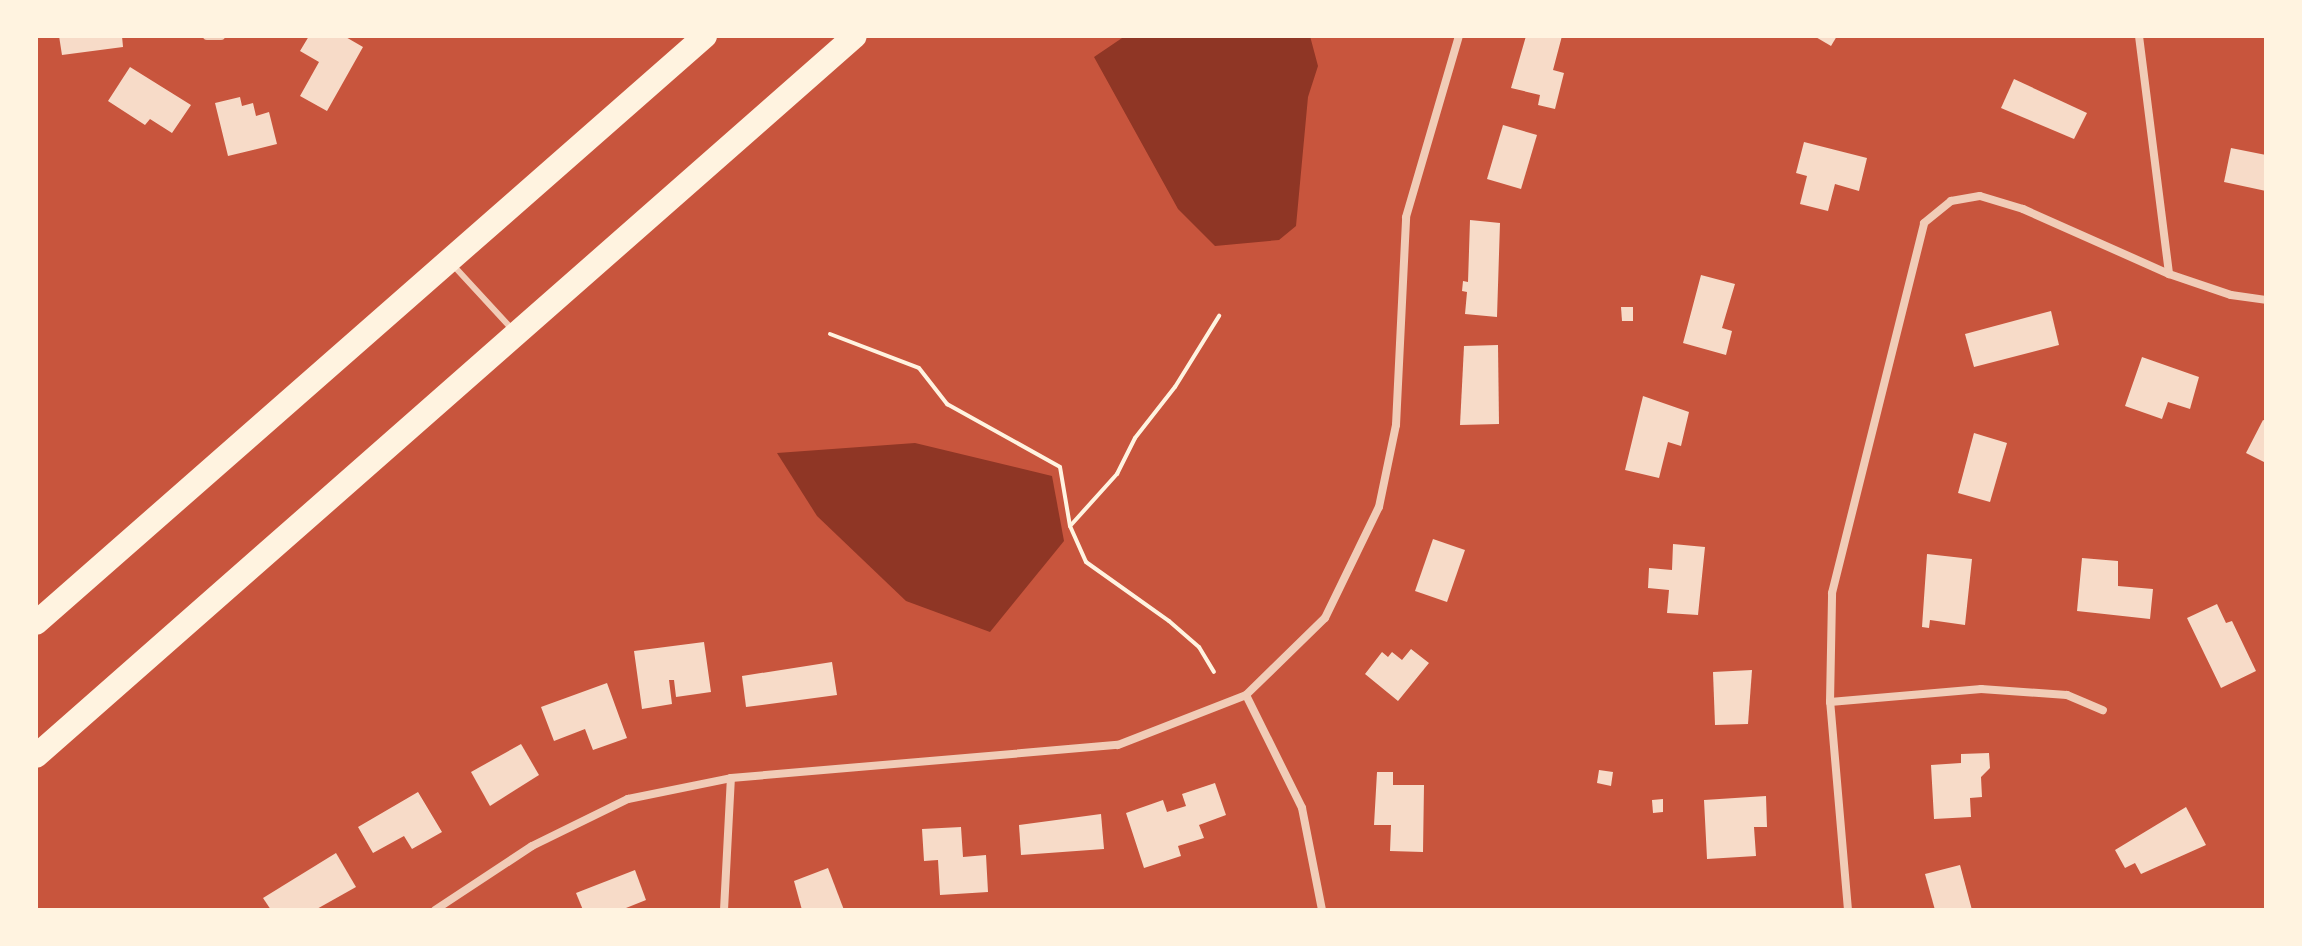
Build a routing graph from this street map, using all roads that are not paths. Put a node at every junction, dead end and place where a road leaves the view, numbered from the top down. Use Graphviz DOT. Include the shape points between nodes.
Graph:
graph roads {
  1 [pos="207,36"];
  2 [pos="221,36"];
  3 [pos="705,36"];
  4 [pos="855,36"];
  5 [pos="1459,36"];
  6 [pos="2139,36"];
  7 [pos="450,261"];
  8 [pos="2169,274"];
  9 [pos="2266,300"];
  10 [pos="518,334"];
  11 [pos="36,623"];
  12 [pos="1246,695"];
  13 [pos="1830,702"];
  14 [pos="2103,710"];
  15 [pos="36,756"];
  16 [pos="731,778"];
  17 [pos="435,910"];
  18 [pos="724,910"];
  19 [pos="1322,910"];
  20 [pos="1848,910"];
  1 -- 2 [label="street"];
  3 -- 7 [label="highway"];
  4 -- 10 [label="highway"];
  5 -- 12 [label="street" via="1406,217 1396,425 1379,507 1325,618"];
  6 -- 8 [label="street"];
  7 -- 10 [label="lane"];
  7 -- 11 [label="highway"];
  8 -- 9 [label="street" via="2231,295"];
  8 -- 13 [label="street" via="2023,209 1980,196 1960,197 1924,223 1832,593"];
  10 -- 15 [label="highway"];
  12 -- 16 [label="street" via="1118,745"];
  12 -- 19 [label="street" via="1302,808"];
  13 -- 14 [label="street" via="1981,689 2067,695"];
  13 -- 20 [label="street"];
  16 -- 17 [label="street" via="628,799 532,846"];
  16 -- 18 [label="street"];
}
